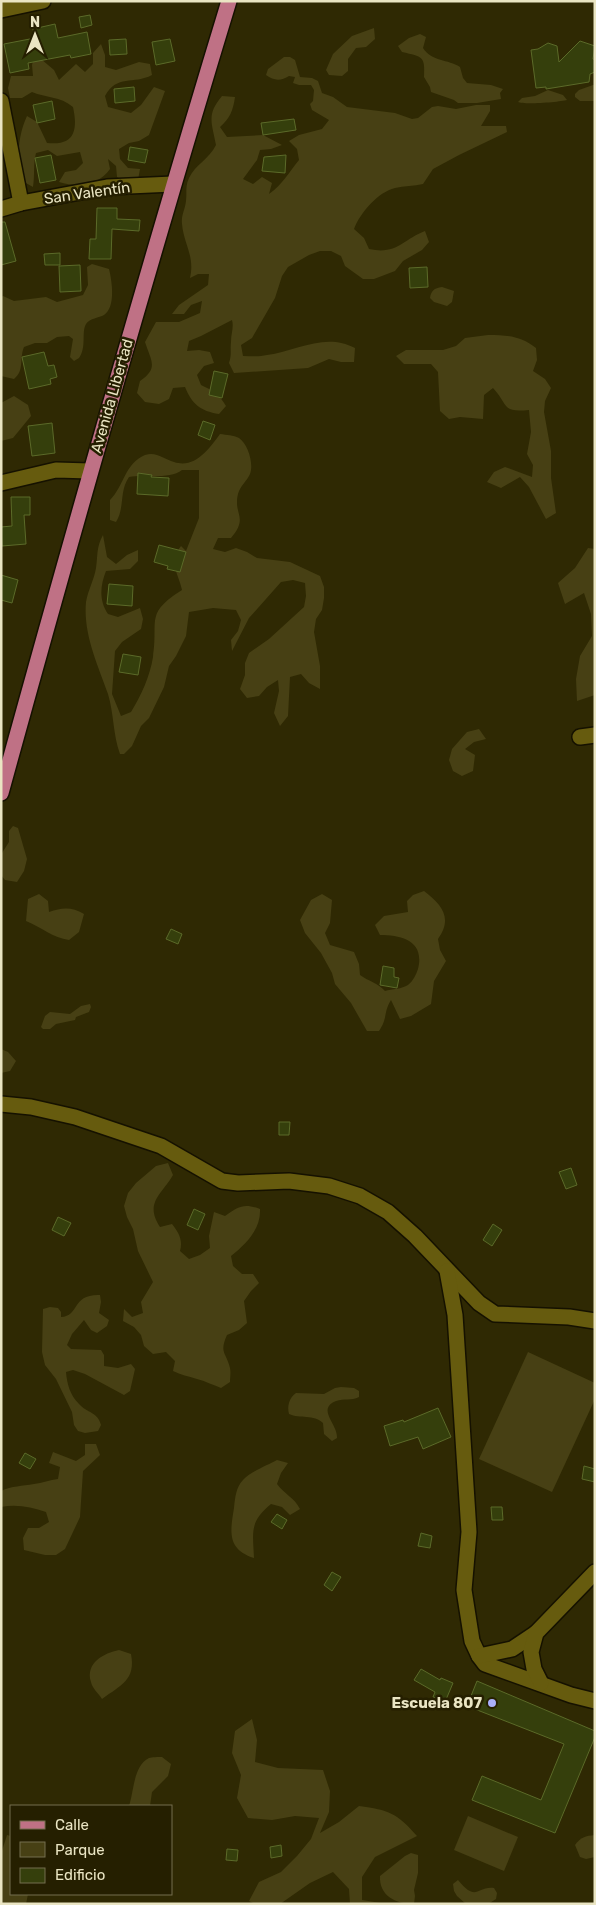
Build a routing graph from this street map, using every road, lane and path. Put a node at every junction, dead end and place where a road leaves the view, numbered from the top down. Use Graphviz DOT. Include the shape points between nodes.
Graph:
graph roads {
  1 [pos="42,1"];
  2 [pos="229,1"];
  3 [pos="1,10"];
  4 [pos="1,101"];
  5 [pos="173,184"];
  6 [pos="21,203"];
  7 [pos="1,209"];
  8 [pos="90,471"];
  9 [pos="1,483"];
  10 [pos="1,793"];
  11 [pos="1,1104"];
  12 [pos="447,1271"];
  13 [pos="595,1321"];
  14 [pos="595,1572"];
  15 [pos="536,1634"];
  16 [pos="479,1656"];
  17 [pos="541,1683"];
  18 [pos="595,1701"];
  1 -- 3 [label="street"];
  2 -- 5 [label="main road, Avenida Libertad"];
  4 -- 6 [label="street"];
  5 -- 6 [label="street, San Valentín" via="107,187"];
  5 -- 8 [label="main road, Avenida Libertad"];
  6 -- 7 [label="street, San Valentín"];
  8 -- 9 [label="street" via="56,470"];
  8 -- 10 [label="main road, Avenida Libertad"];
  11 -- 12 [label="street" via="31,1107 76,1118 161,1146 222,1181 289,1181 329,1186 360,1196 388,1212 416,1236"];
  12 -- 13 [label="street" via="495,1314"];
  12 -- 16 [label="street" via="455,1315 469,1532 464,1590 472,1640"];
  14 -- 15 [label="street"];
  15 -- 16 [label="street" via="512,1649"];
  15 -- 17 [label="street" via="531,1652"];
  16 -- 17 [label="street" via="485,1664"];
  17 -- 18 [label="street"];
}
